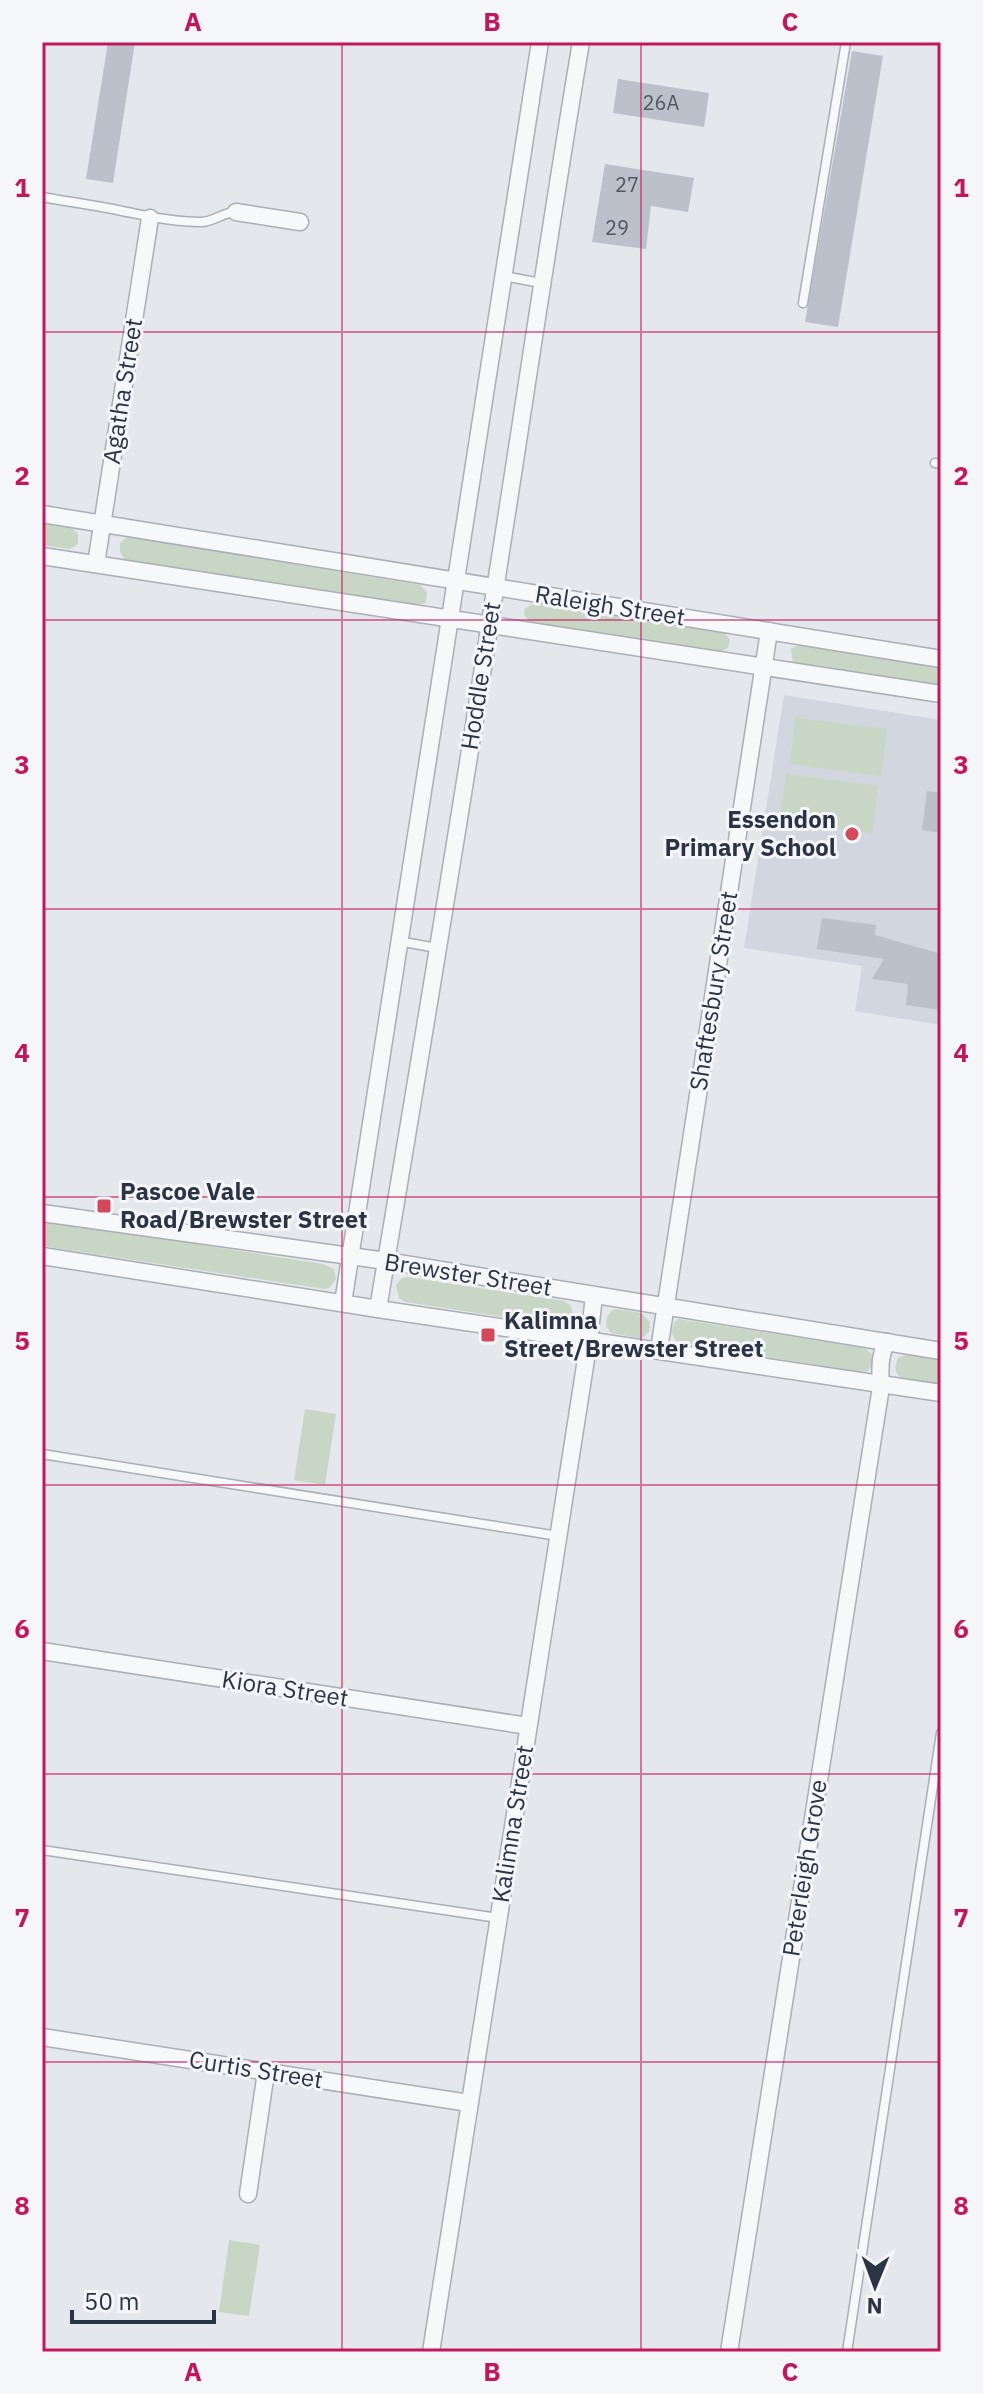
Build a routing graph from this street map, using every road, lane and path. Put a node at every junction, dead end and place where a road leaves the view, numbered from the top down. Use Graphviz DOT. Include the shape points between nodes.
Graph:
graph roads {
  1 [pos="540,42"];
  2 [pos="581,42"];
  3 [pos="846,42"];
  4 [pos="42,197"];
  5 [pos="236,212"];
  6 [pos="150,218"];
  7 [pos="300,222"];
  8 [pos="502,275"];
  9 [pos="541,283"];
  10 [pos="803,303"];
  11 [pos="42,514"];
  12 [pos="102,523"];
  13 [pos="42,556"];
  14 [pos="96,564"];
  15 [pos="457,581"];
  16 [pos="495,588"];
  17 [pos="450,618"];
  18 [pos="490,624"];
  19 [pos="769,631"];
  20 [pos="941,659"];
  21 [pos="764,669"];
  22 [pos="941,694"];
  23 [pos="398,941"];
  24 [pos="437,948"];
  25 [pos="42,1213"];
  26 [pos="42,1256"];
  27 [pos="350,1256"];
  28 [pos="386,1261"];
  29 [pos="594,1296"];
  30 [pos="343,1303"];
  31 [pos="665,1307"];
  32 [pos="378,1309"];
  33 [pos="589,1340"];
  34 [pos="887,1342"];
  35 [pos="659,1350"];
  36 [pos="941,1351"];
  37 [pos="881,1385"];
  38 [pos="941,1393"];
  39 [pos="42,1454"];
  40 [pos="558,1536"];
  41 [pos="42,1651"];
  42 [pos="528,1726"];
  43 [pos="941,1733"];
  44 [pos="42,1850"];
  45 [pos="498,1918"];
  46 [pos="42,2037"];
  47 [pos="266,2072"];
  48 [pos="469,2103"];
  49 [pos="248,2194"];
  50 [pos="431,2352"];
  51 [pos="729,2352"];
  52 [pos="847,2352"];
  1 -- 8 [label="street, Hoddle Street"];
  2 -- 9 [label="street, Hoddle Street"];
  3 -- 10 [label="lane"];
  4 -- 6 [label="lane"];
  5 -- 6 [label="lane" via="207,222"];
  5 -- 7 [label="street"];
  6 -- 12 [label="street, Agatha Street"];
  8 -- 9 [label="lane"];
  8 -- 15 [label="street, Hoddle Street"];
  9 -- 16 [label="street, Hoddle Street"];
  11 -- 12 [label="street, Raleigh Street"];
  12 -- 14 [label="street, Agatha Street"];
  12 -- 15 [label="street, Raleigh Street"];
  13 -- 14 [label="street, Raleigh Street"];
  14 -- 17 [label="street, Raleigh Street"];
  15 -- 16 [label="street, Raleigh Street"];
  15 -- 17 [label="street, Hoddle Street"];
  16 -- 18 [label="street, Hoddle Street"];
  16 -- 19 [label="street, Raleigh Street"];
  17 -- 18 [label="street, Raleigh Street"];
  17 -- 23 [label="street, Hoddle Street"];
  18 -- 21 [label="street, Raleigh Street"];
  18 -- 24 [label="street, Hoddle Street"];
  19 -- 20 [label="street, Raleigh Street"];
  19 -- 21 [label="street, Shaftesbury Street"];
  21 -- 22 [label="street, Raleigh Street"];
  21 -- 31 [label="street, Shaftesbury Street"];
  23 -- 24 [label="lane"];
  23 -- 27 [label="street, Hoddle Street"];
  24 -- 28 [label="street, Hoddle Street"];
  25 -- 27 [label="street, Brewster Street"];
  26 -- 30 [label="street, Brewster Street"];
  27 -- 28 [label="street, Brewster Street"];
  27 -- 30 [label="street, Hoddle Street"];
  28 -- 29 [label="street, Brewster Street"];
  28 -- 32 [label="street, Hoddle Street"];
  29 -- 31 [label="street, Brewster Street"];
  29 -- 33 [label="street, Kalimna Street"];
  30 -- 32 [label="street, Brewster Street"];
  31 -- 34 [label="street, Brewster Street"];
  31 -- 35 [label="street, Shaftesbury Street"];
  32 -- 33 [label="street, Brewster Street"];
  33 -- 35 [label="street, Brewster Street"];
  33 -- 40 [label="street, Kalimna Street"];
  34 -- 36 [label="street, Brewster Street"];
  34 -- 37 [label="street, Peterleigh Grove" via="880,1362"];
  35 -- 37 [label="street, Brewster Street"];
  37 -- 38 [label="street, Brewster Street"];
  37 -- 51 [label="street, Peterleigh Grove"];
  39 -- 40 [label="lane"];
  40 -- 42 [label="street, Kalimna Street"];
  41 -- 42 [label="street, Kiora Street"];
  42 -- 45 [label="street, Kalimna Street"];
  43 -- 52 [label="lane"];
  44 -- 45 [label="lane"];
  45 -- 48 [label="street, Kalimna Street"];
  46 -- 47 [label="street, Curtis Street"];
  47 -- 48 [label="street, Curtis Street"];
  47 -- 49 [label="street"];
  48 -- 50 [label="street, Kalimna Street"];
}
